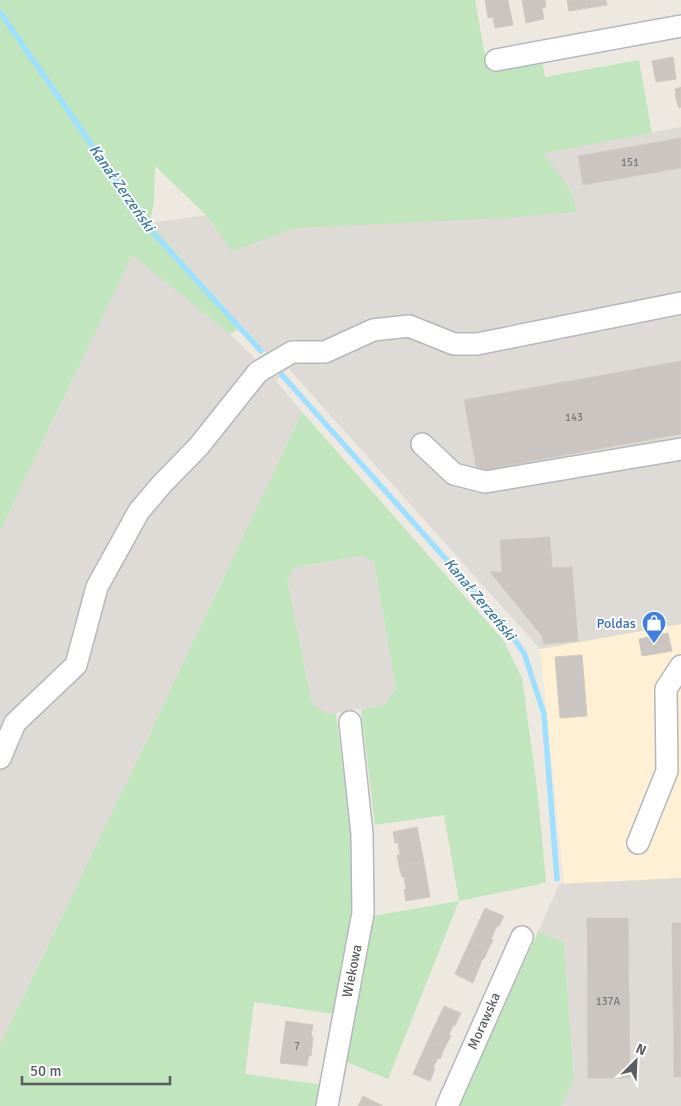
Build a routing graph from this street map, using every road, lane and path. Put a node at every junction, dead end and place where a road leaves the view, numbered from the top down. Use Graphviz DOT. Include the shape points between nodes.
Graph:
graph roads {
  1 [pos="681,26"];
  2 [pos="496,60"];
  3 [pos="681,303"];
  4 [pos="422,444"];
  5 [pos="681,449"];
  6 [pos="681,666"];
  7 [pos="350,722"];
  8 [pos="0,758"];
  9 [pos="638,843"];
  10 [pos="522,937"];
  11 [pos="327,1106"];
  12 [pos="447,1106"];
  1 -- 2 [label="street"];
  3 -- 8 [label="street" via="476,344 454,344 409,326 373,330 325,352 292,352 258,372 199,446 139,511 98,587 76,665 15,723"];
  4 -- 5 [label="street" via="454,474 485,482"];
  6 -- 9 [label="street" via="666,689 666,772"];
  7 -- 11 [label="street, Wiekowa" via="362,834 363,913"];
  10 -- 12 [label="street, Morawska"];
}
